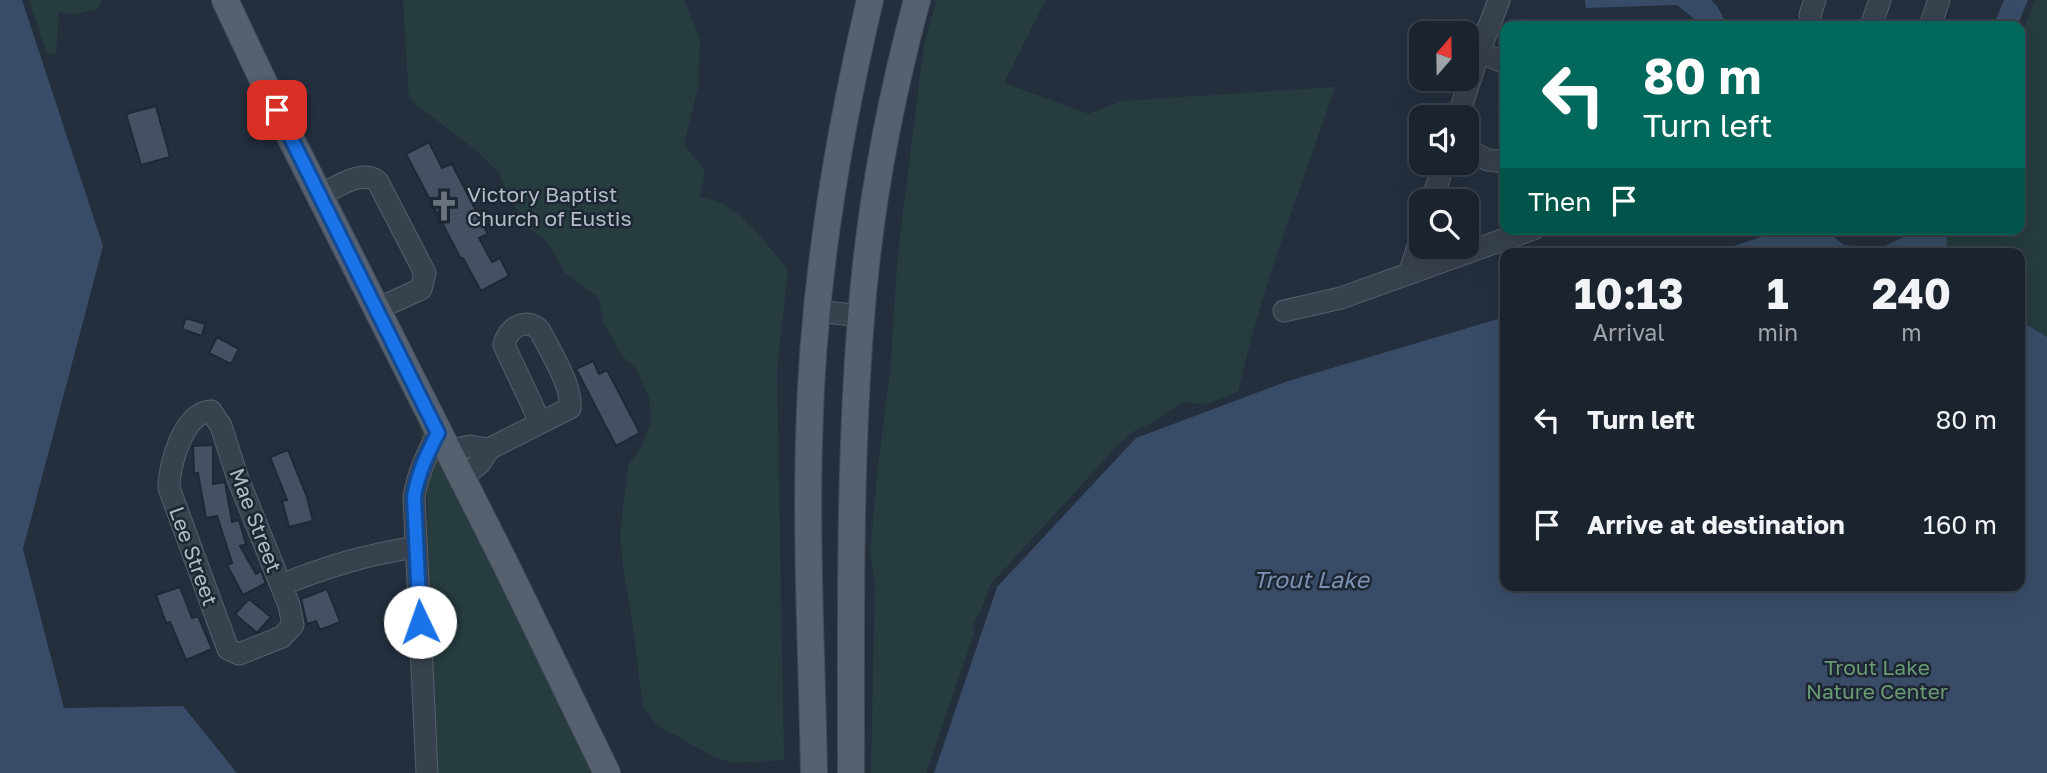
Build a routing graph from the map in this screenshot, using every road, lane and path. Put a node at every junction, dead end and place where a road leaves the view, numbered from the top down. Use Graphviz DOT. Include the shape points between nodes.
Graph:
graph roads {
  1 [pos="225,0"];
  2 [pos="870,0"];
  3 [pos="917,0"];
  4 [pos="1499,0"];
  5 [pos="1815,0"];
  6 [pos="1880,0"];
  7 [pos="1939,0"];
  8 [pos="1811,21"];
  9 [pos="1873,21"];
  10 [pos="1932,21"];
  11 [pos="1479,52"];
  12 [pos="1500,62"];
  13 [pos="1479,156"];
  14 [pos="1500,161"];
  15 [pos="320,195"];
  16 [pos="1516,235"];
  17 [pos="1414,259"];
  18 [pos="1409,274"];
  19 [pos="377,309"];
  20 [pos="1284,311"];
  21 [pos="817,312"];
  22 [pos="861,316"];
  23 [pos="214,413"];
  24 [pos="540,422"];
  25 [pos="443,442"];
  26 [pos="489,449"];
  27 [pos="461,479"];
  28 [pos="416,547"];
  29 [pos="281,584"];
  30 [pos="292,628"];
  31 [pos="427,773"];
  32 [pos="607,773"];
  33 [pos="814,773"];
  34 [pos="851,773"];
  1 -- 15 [label="main road"];
  2 -- 21 [label="main road" via="838,148"];
  3 -- 22 [label="main road" via="882,158"];
  4 -- 11 [label="street"];
  5 -- 8 [label="street"];
  6 -- 9 [label="street"];
  7 -- 10 [label="street"];
  11 -- 12 [label="street"];
  13 -- 14 [label="street"];
  15 -- 19 [label="main road"];
  15 -- 19 [label="street" via="362,177 373,177 425,273 421,289"];
  16 -- 18 [label="street"];
  17 -- 18 [label="street"];
  18 -- 20 [label="street"];
  19 -- 25 [label="main road"];
  21 -- 22 [label="street"];
  21 -- 33 [label="main road" via="809,438"];
  22 -- 34 [label="main road" via="852,505"];
  23 -- 29 [label="street, Mae Street"];
  23 -- 30 [label="street, Lee Street" via="203,412 189,425 176,452 169,488 228,649 246,653"];
  24 -- 26 [label="street"];
  25 -- 26 [label="street"];
  25 -- 27 [label="main road"];
  25 -- 28 [label="street" via="425,457 417,479"];
  26 -- 27 [label="street"];
  27 -- 32 [label="main road"];
  28 -- 29 [label="street" via="337,563"];
  28 -- 31 [label="street"];
  29 -- 30 [label="street, Mae Street"];
}
